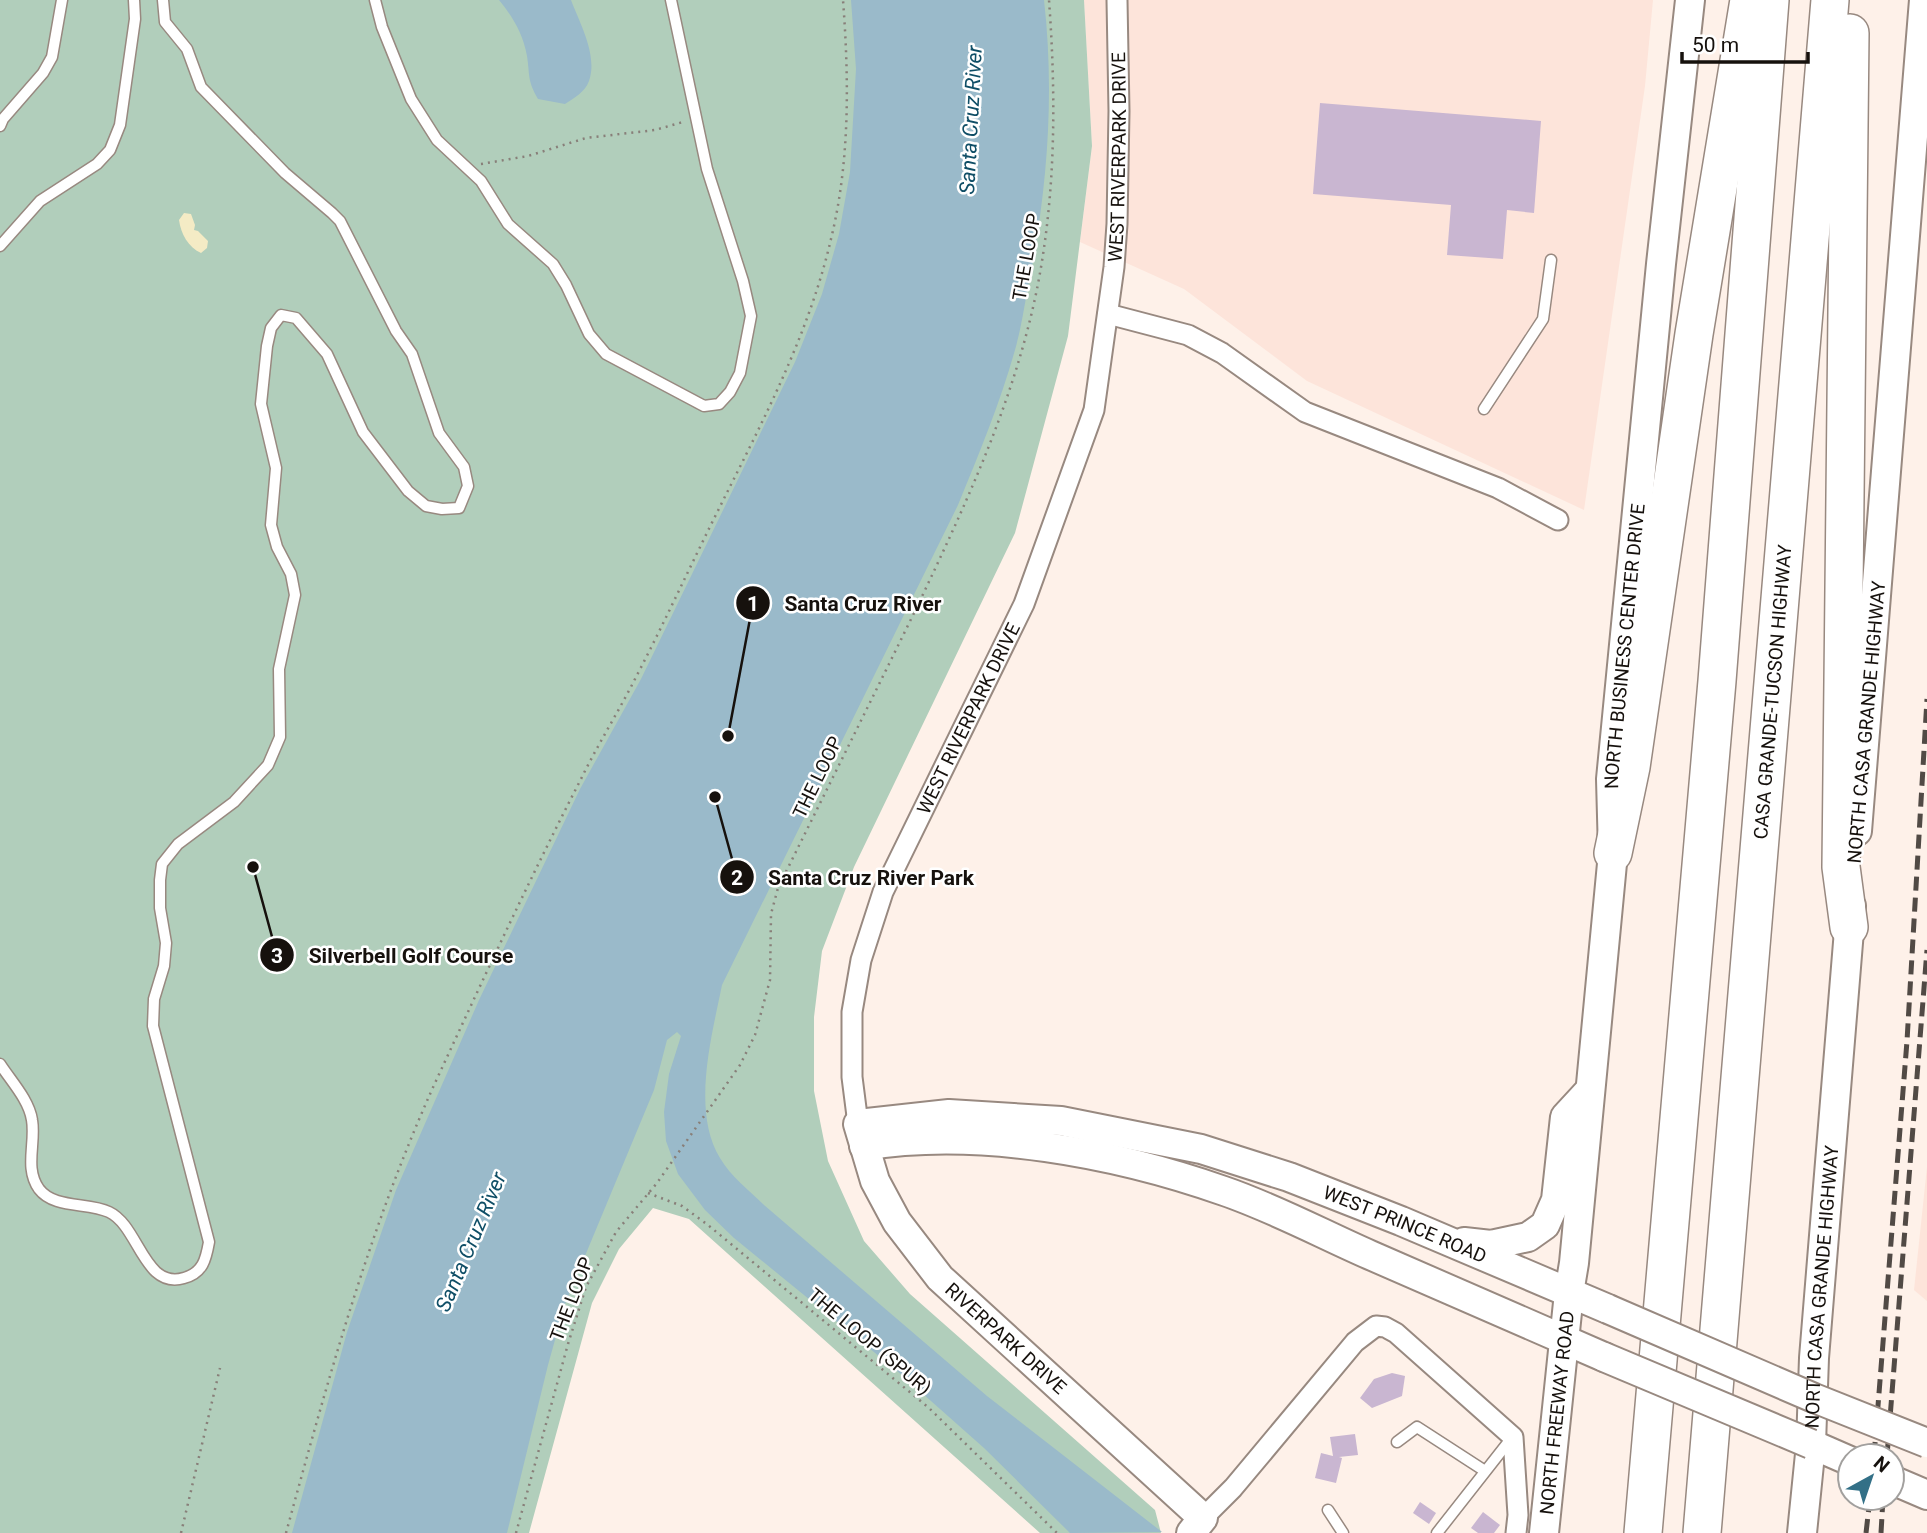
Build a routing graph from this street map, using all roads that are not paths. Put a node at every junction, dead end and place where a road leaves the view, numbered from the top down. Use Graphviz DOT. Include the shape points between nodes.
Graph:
graph roads {
  1 [pos="62,0"];
  2 [pos="134,0"];
  3 [pos="163,0"];
  4 [pos="375,0"];
  5 [pos="671,0"];
  6 [pos="1116,0"];
  7 [pos="1690,0"];
  8 [pos="1749,0"];
  9 [pos="1770,0"];
  10 [pos="1830,0"];
  11 [pos="1850,0"];
  12 [pos="1924,0"];
  13 [pos="0,126"];
  14 [pos="0,246"];
  15 [pos="1551,260"];
  16 [pos="1108,314"];
  17 [pos="1484,409"];
  18 [pos="1558,520"];
  19 [pos="1613,853"];
  20 [pos="1849,927"];
  21 [pos="0,1064"];
  22 [pos="1590,1091"];
  23 [pos="861,1135"];
  24 [pos="1446,1240"];
  25 [pos="1569,1293"];
  26 [pos="1564,1340"];
  27 [pos="1814,1398"];
  28 [pos="1513,1437"];
  29 [pos="1397,1442"];
  30 [pos="1927,1443"];
  31 [pos="1811,1444"];
  32 [pos="1836,1455"];
  33 [pos="1485,1471"];
  34 [pos="1906,1486"];
  35 [pos="1927,1495"];
  36 [pos="1328,1510"];
  37 [pos="1198,1528"];
  38 [pos="1343,1533"];
  39 [pos="1437,1533"];
  40 [pos="1516,1533"];
  41 [pos="1545,1533"];
  42 [pos="1643,1533"];
  43 [pos="1702,1533"];
  44 [pos="1802,1533"];
  1 -- 13 [label="lane" via="52,57"];
  2 -- 14 [label="lane" via="120,125 110,150 97,164 40,201"];
  3 -- 21 [label="lane" via="166,22 187,49 201,87 285,173 340,221 412,354 439,433 464,467 468,486 459,508 426,506 408,491 363,432 327,354 296,318 281,315 271,328 261,404 276,468 271,525 295,595 279,669 280,737 268,765 234,802 178,844 162,864 160,880 166,943 153,1026 209,1242 205,1264 192,1276 177,1280 160,1276 125,1224 110,1212 51,1199 39,1188 30,1166 32,1119"];
  4 -- 5 [label="lane" via="411,99 437,140 481,181 508,224 553,264 589,334 606,354 704,406 719,404 740,373 751,316 707,169"];
  6 -- 16 [label="street, WEST RIVERPARK DRIVE" via="1117,199"];
  7 -- 19 [label="main road, NORTH BUSINESS CENTER DRIVE" via="1614,751"];
  8 -- 19 [label="highway" via="1694,334 1631,767"];
  9 -- 42 [label="highway"];
  10 -- 43 [label="highway, CASA GRANDE-TUCSON HIGHWAY"];
  11 -- 20 [label="highway" via="1841,867"];
  12 -- 20 [label="main road, NORTH CASA GRANDE HIGHWAY"];
  15 -- 17 [label="lane" via="1543,319"];
  16 -- 18 [label="street" via="1188,335 1222,353 1305,412 1499,488"];
  16 -- 23 [label="street, WEST RIVERPARK DRIVE" via="1094,410 1024,604 883,892 861,960 851,1047"];
  19 -- 22 [label="main road, NORTH BUSINESS CENTER DRIVE"];
  20 -- 27 [label="main road, NORTH CASA GRANDE HIGHWAY"];
  22 -- 24 [label="main road" via="1565,1117 1556,1200 1545,1225 1528,1237 1491,1245"];
  22 -- 25 [label="main road, NORTH BUSINESS CENTER DRIVE"];
  23 -- 24 [label="main road, WEST PRINCE ROAD" via="949,1114 1074,1123 1201,1149 1289,1177"];
  23 -- 26 [label="main road, WEST PRINCE ROAD" via="985,1140 1053,1149 1140,1166 1226,1191"];
  23 -- 37 [label="main road, RIVERPARK DRIVE" via="875,1181 897,1222 940,1278"];
  24 -- 25 [label="main road, WEST PRINCE ROAD"];
  25 -- 26 [label="main road, NORTH FREEWAY ROAD"];
  25 -- 27 [label="main road, WEST PRINCE ROAD, bridge"];
  26 -- 31 [label="main road, WEST PRINCE ROAD, bridge"];
  26 -- 41 [label="main road, NORTH FREEWAY ROAD"];
  27 -- 30 [label="main road, WEST PRINCE ROAD, bridge"];
  27 -- 31 [label="main road, NORTH CASA GRANDE HIGHWAY"];
  28 -- 33 [label="lane"];
  28 -- 37 [label="street" via="1396,1334 1376,1326 1355,1342"];
  28 -- 40 [label="street"];
  29 -- 33 [label="lane" via="1417,1427"];
  31 -- 32 [label="main road, WEST PRINCE ROAD"];
  31 -- 44 [label="main road"];
  33 -- 39 [label="lane"];
  34 -- 35 [label="main road"];
  36 -- 38 [label="lane"];
}
